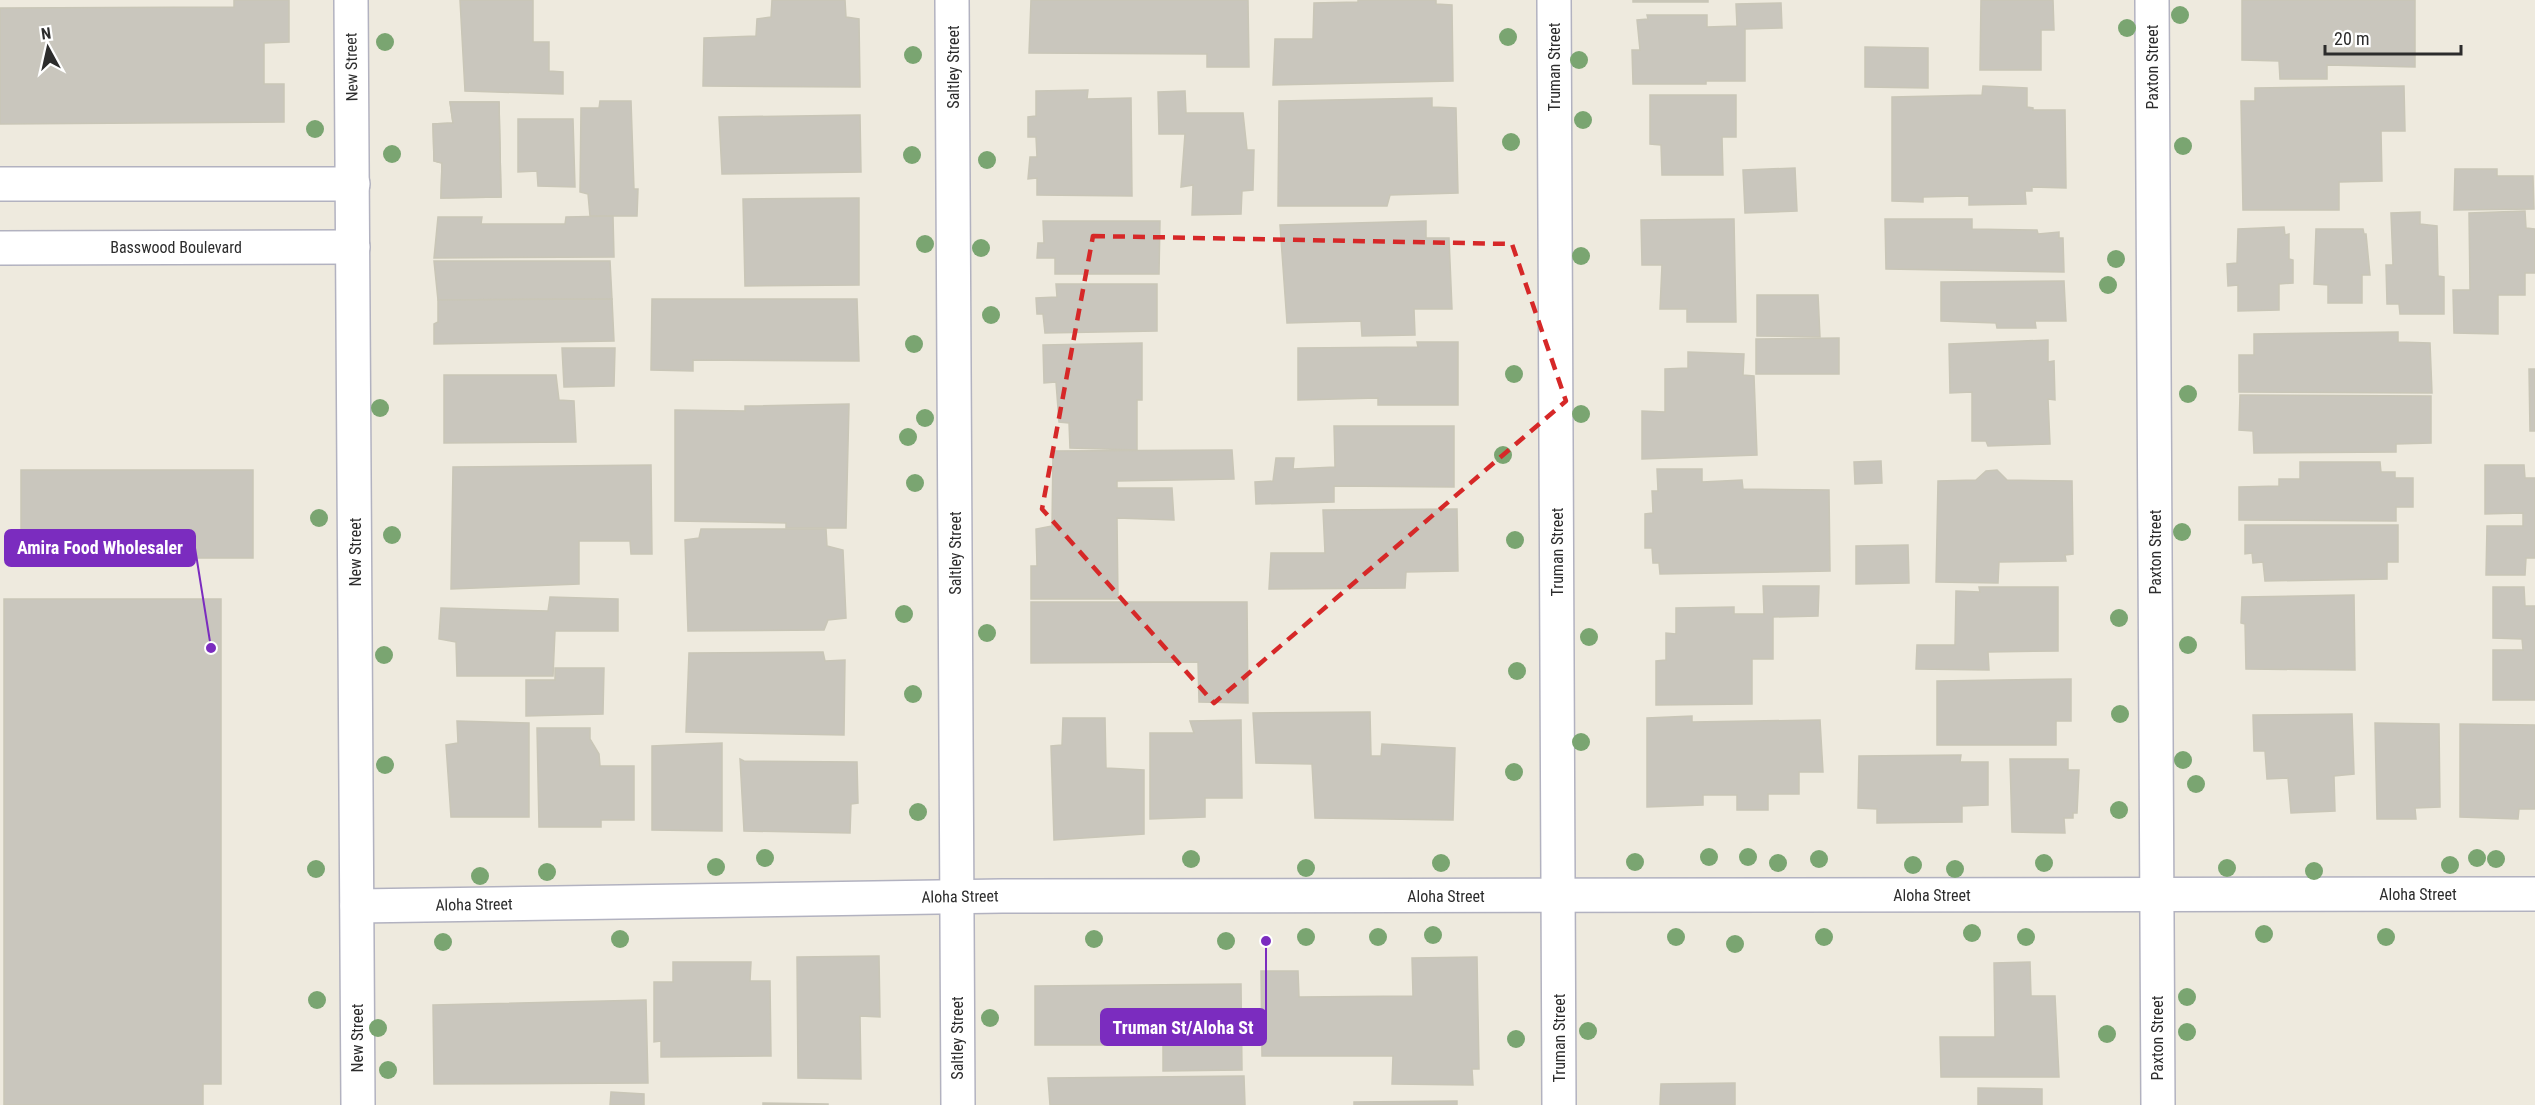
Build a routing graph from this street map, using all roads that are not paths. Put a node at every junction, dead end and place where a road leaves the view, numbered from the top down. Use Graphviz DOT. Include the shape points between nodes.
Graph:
graph roads {
  1 [pos="351,0"];
  2 [pos="952,0"];
  3 [pos="1554,0"];
  4 [pos="2151,0"];
  5 [pos="0,184"];
  6 [pos="352,184"];
  7 [pos="353,247"];
  8 [pos="0,248"];
  9 [pos="2535,894"];
  10 [pos="2157,895"];
  11 [pos="956,896"];
  12 [pos="1559,896"];
  13 [pos="357,906"];
  14 [pos="357,1105"];
  15 [pos="958,1105"];
  16 [pos="1559,1105"];
  17 [pos="2158,1105"];
  1 -- 6 [label="street, New Street"];
  2 -- 11 [label="street, Saltley Street"];
  3 -- 12 [label="street, Truman Street"];
  4 -- 10 [label="street, Paxton Street"];
  5 -- 6 [label="street"];
  6 -- 7 [label="street, New Street"];
  7 -- 8 [label="street, Basswood Boulevard"];
  7 -- 13 [label="street, New Street"];
  9 -- 10 [label="street, Aloha Street"];
  10 -- 12 [label="street, Aloha Street"];
  10 -- 17 [label="street, Paxton Street"];
  11 -- 12 [label="street, Aloha Street"];
  11 -- 13 [label="street, Aloha Street"];
  11 -- 15 [label="street, Saltley Street"];
  12 -- 16 [label="street, Truman Street"];
  13 -- 14 [label="street, New Street"];
}
